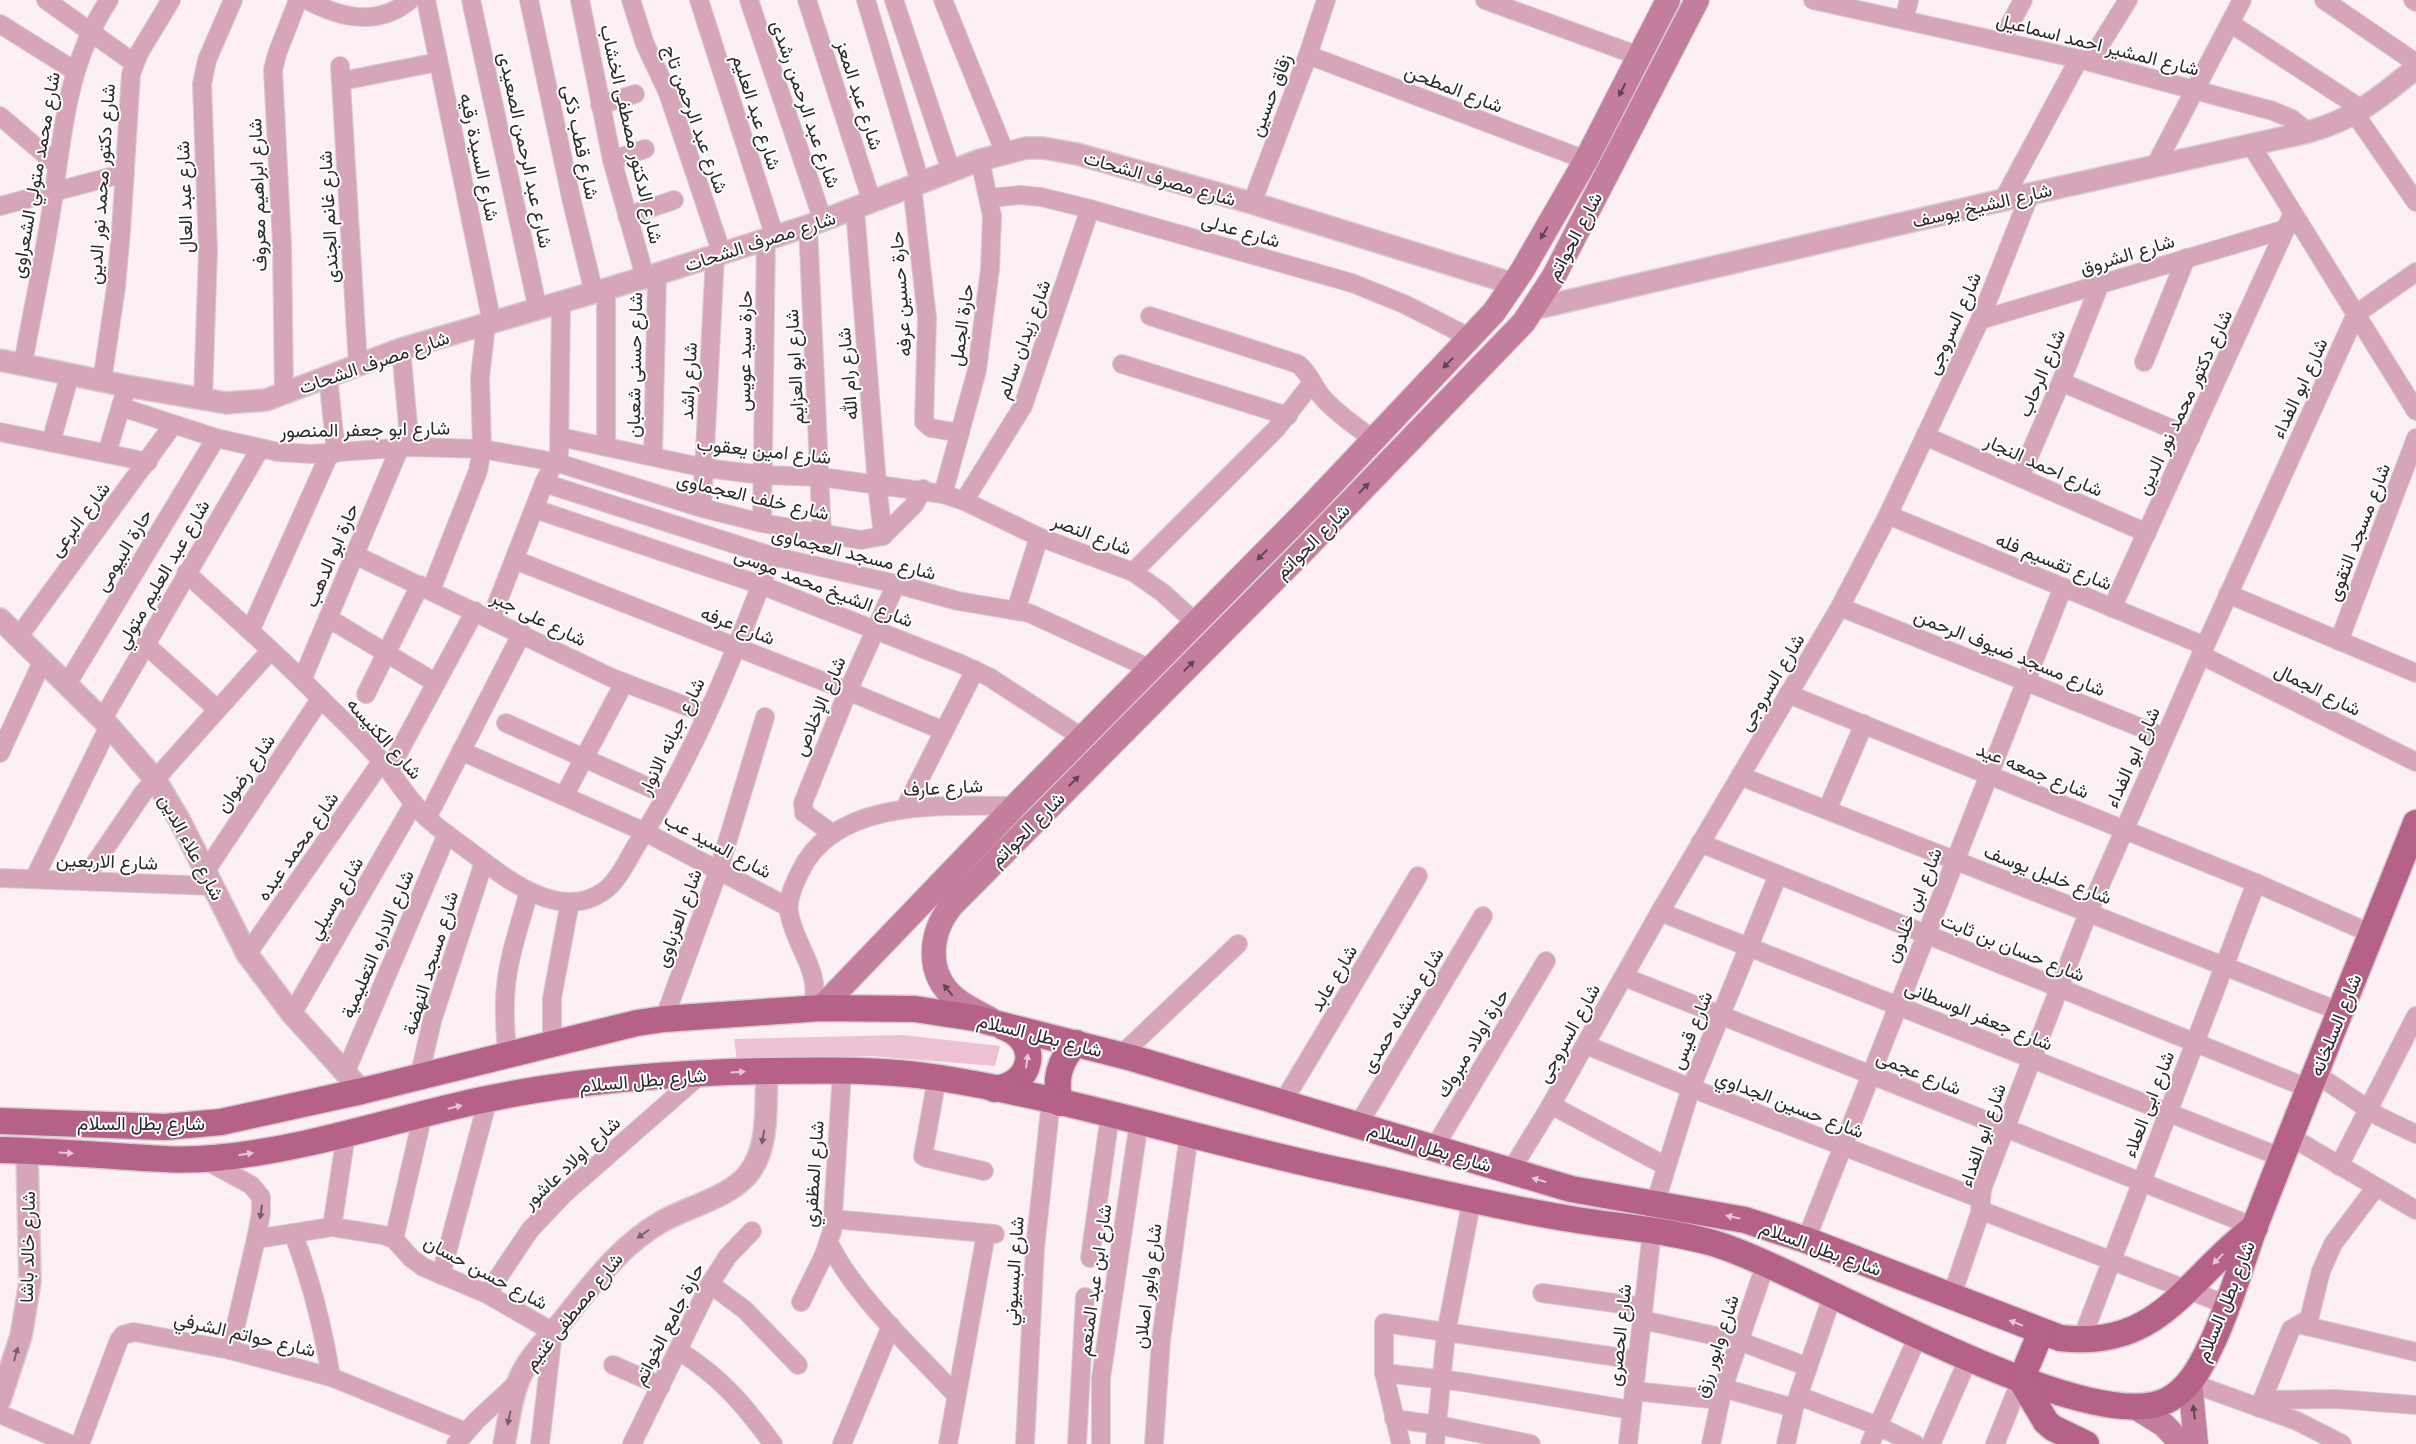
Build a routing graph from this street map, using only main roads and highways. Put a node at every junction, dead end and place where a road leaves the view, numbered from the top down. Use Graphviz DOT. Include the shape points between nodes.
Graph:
graph roads {
  1 [pos="1668,0"];
  2 [pos="1697,0"];
  3 [pos="1310,507"];
  4 [pos="1328,525"];
  5 [pos="1285,532"];
  6 [pos="1302,552"];
  7 [pos="2416,823"];
  8 [pos="2408,859"];
  9 [pos="816,1009"];
  10 [pos="1003,1026"];
  11 [pos="1076,1043"];
  12 [pos="994,1089"];
  13 [pos="1056,1102"];
  14 [pos="282,1109"];
  15 [pos="0,1121"];
  16 [pos="290,1146"];
  17 [pos="0,1150"];
  18 [pos="1571,1189"];
  19 [pos="1566,1219"];
  20 [pos="2254,1227"];
  21 [pos="2041,1332"];
  22 [pos="2192,1379"];
  23 [pos="2021,1380"];
  24 [pos="2134,1407"];
  25 [pos="2057,1437"];
  26 [pos="2086,1444"];
  27 [pos="2182,1444"];
  28 [pos="2196,1444"];
  1 -- 3 [label="main road, شارع الحواتم, one-way" via="1586,160 1514,284 1471,338"];
  4 -- 2 [label="main road, شارع الحواتم, one-way" via="1505,344 1533,309 1554,276"];
  3 -- 4 [label="main road" via="1315,520"];
  3 -- 5 [label="main road, شارع الحواتم"];
  4 -- 6 [label="main road, شارع الحواتم"];
  5 -- 6 [label="main road" via="1299,537"];
  5 -- 9 [label="main road, شارع الحواتم, one-way"];
  10 -- 6 [label="main road, شارع الحواتم, one-way" via="967,1006 945,988 938,976 933,948 940,921 952,905"];
  7 -- 8 [label="main road, شارع السلخانه"];
  8 -- 20 [label="main road, شارع السلخانه" via="2372,934"];
  9 -- 10 [label="main road, شارع بطل السلام" via="915,1009"];
  9 -- 14 [label="main road, شارع بطل السلام" via="664,1019 612,1028 419,1078"];
  10 -- 11 [label="main road, شارع بطل السلام"];
  12 -- 10 [label="main road, one-way" via="1014,1083 1027,1067 1028,1056 1021,1036"];
  11 -- 13 [label="main road" via="1062,1060"];
  18 -- 11 [label="main road, شارع بطل السلام, one-way"];
  12 -- 13 [label="main road, شارع بطل السلام"];
  16 -- 12 [label="main road, شارع بطل السلام, one-way" via="488,1099 586,1084 767,1071 886,1072"];
  13 -- 19 [label="main road, شارع بطل السلام" via="1330,1169"];
  14 -- 15 [label="main road, شارع بطل السلام" via="194,1126"];
  14 -- 16 [label="main road" via="281,1133"];
  17 -- 16 [label="main road, شارع بطل السلام, one-way" via="205,1160"];
  18 -- 19 [label="main road"];
  21 -- 18 [label="main road, شارع بطل السلام, one-way" via="1806,1240 1745,1220"];
  19 -- 23 [label="main road, شارع بطل السلام" via="1710,1242 1766,1263 1918,1336"];
  20 -- 21 [label="main road, شارع بطل السلام, one-way" via="2167,1309 2133,1331 2081,1340"];
  20 -- 22 [label="main road, شارع بطل السلام" via="2228,1305"];
  21 -- 23 [label="main road"];
  22 -- 24 [label="main road, شارع بطل السلام" via="2165,1402"];
  28 -- 22 [label="main road, one-way"];
  23 -- 24 [label="main road, شارع بطل السلام" via="2077,1397"];
  23 -- 25 [label="main road"];
  24 -- 27 [label="main road" via="2164,1426"];
  25 -- 26 [label="main road"];
}
